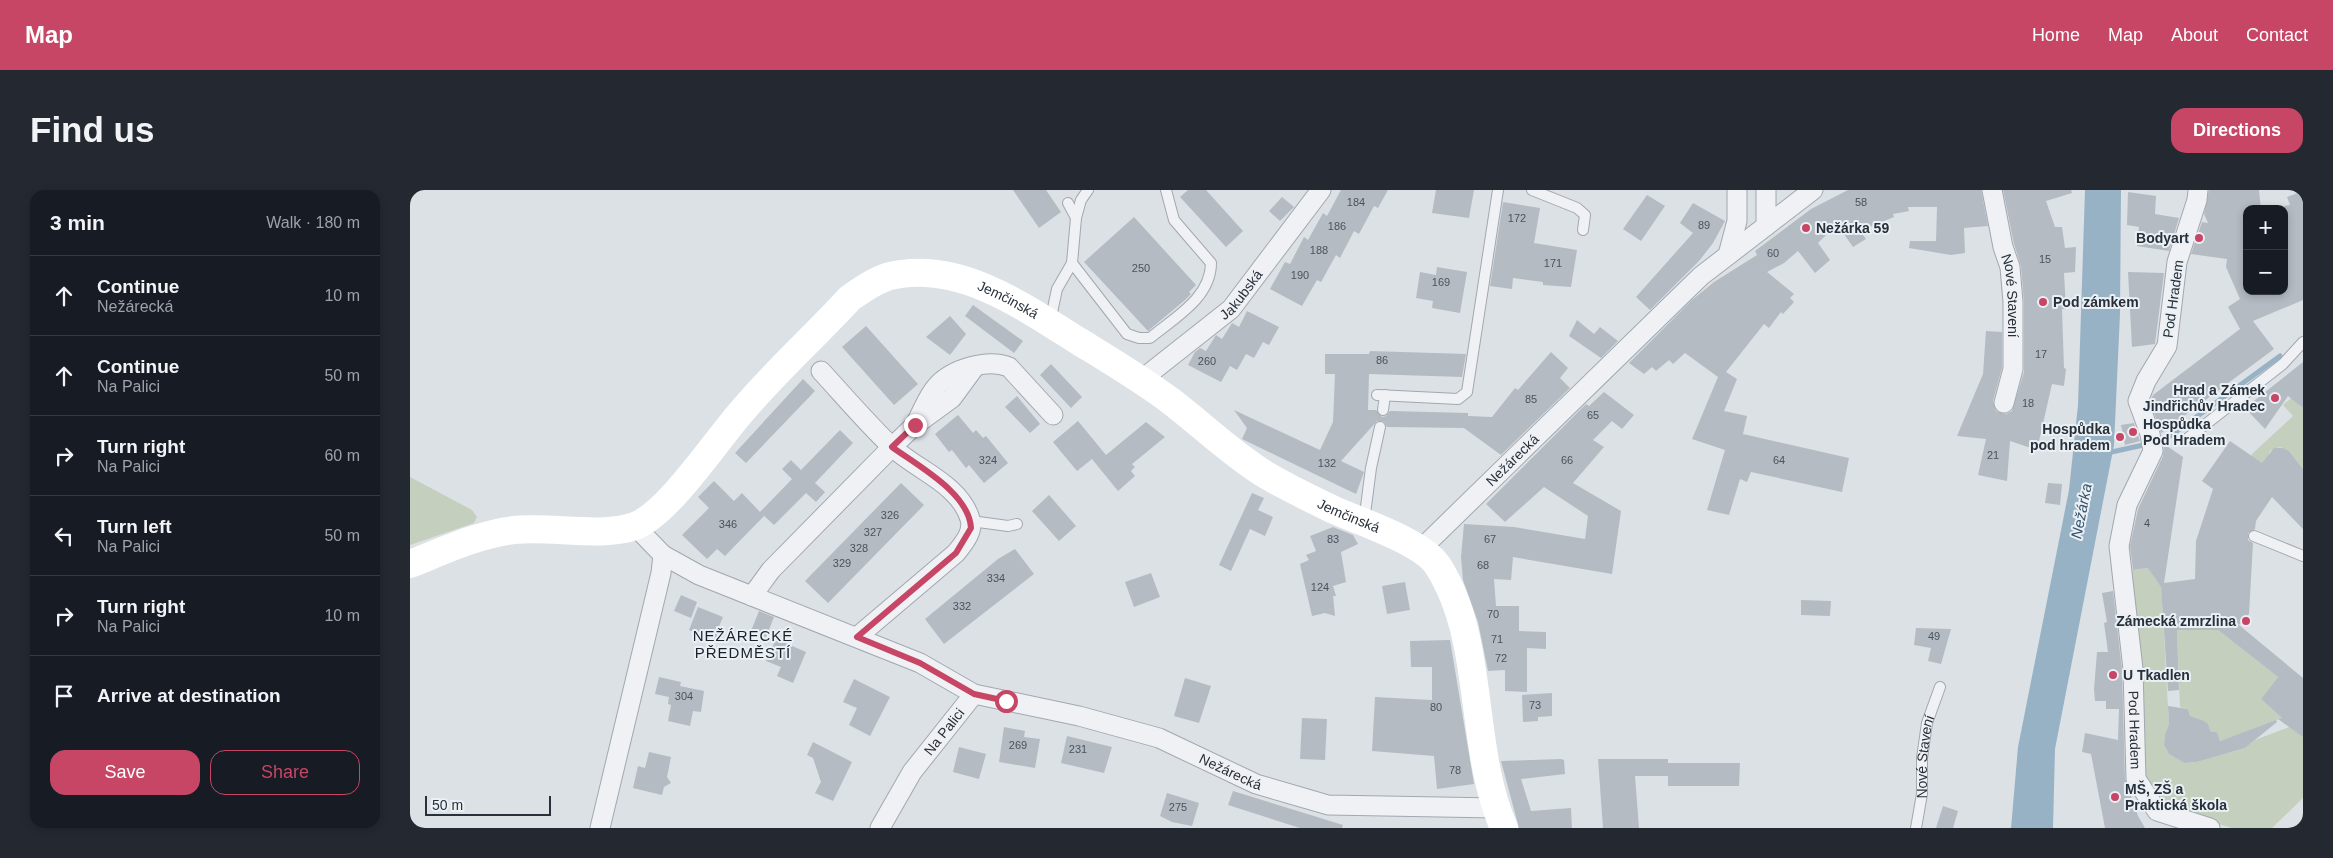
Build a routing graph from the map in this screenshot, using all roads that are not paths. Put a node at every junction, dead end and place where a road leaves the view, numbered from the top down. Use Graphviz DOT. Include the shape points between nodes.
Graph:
graph roads {
  1 [pos="1088,190"];
  2 [pos="1166,190"];
  3 [pos="1321,190"];
  4 [pos="1498,190"];
  5 [pos="1532,190"];
  6 [pos="1736,190"];
  7 [pos="1766,190"];
  8 [pos="1781,190"];
  9 [pos="1813,190"];
  10 [pos="1992,190"];
  11 [pos="2198,190"];
  12 [pos="1068,203"];
  13 [pos="1076,218"];
  14 [pos="1766,226"];
  15 [pos="1583,230"];
  16 [pos="1728,256"];
  17 [pos="1072,263"];
  18 [pos="1050,323"];
  19 [pos="2303,342"];
  20 [pos="820,371"];
  21 [pos="1141,380"];
  22 [pos="2004,403"];
  23 [pos="1383,410"];
  24 [pos="1054,415"];
  25 [pos="1380,427"];
  26 [pos="2188,438"];
  27 [pos="892,447"];
  28 [pos="971,520"];
  29 [pos="1364,523"];
  30 [pos="1017,524"];
  31 [pos="635,526"];
  32 [pos="2254,536"];
  33 [pos="1420,550"];
  34 [pos="663,555"];
  35 [pos="2303,556"];
  36 [pos="410,564"];
  37 [pos="752,596"];
  38 [pos="857,637"];
  39 [pos="1940,687"];
  40 [pos="974,694"];
  41 [pos="1500,818"];
  42 [pos="600,828"];
  43 [pos="880,828"];
  44 [pos="1916,828"];
  45 [pos="2210,828"];
  1 -- 13 [label="lane"];
  2 -- 17 [label="lane" via="1174,220 1211,263 1211,275 1201,295 1150,338 1127,334"];
  3 -- 21 [label="street, Jakubská" via="1231,310"];
  4 -- 23 [label="lane" via="1467,392 1458,398 1381,395"];
  5 -- 15 [label="lane" via="1577,208 1585,215"];
  6 -- 16 [label="street" via="1736,222"];
  7 -- 8 [label="street"];
  7 -- 14 [label="street"];
  9 -- 14 [label="street, Nežárecká"];
  10 -- 22 [label="street, Nové Stavení" via="2002,247 2010,267 2013,302 2013,369"];
  11 -- 45 [label="street, Pod Hradem" via="2177,262 2167,346 2138,401 2152,442 2127,505 2119,546 2132,669 2136,779 2156,811"];
  12 -- 13 [label="lane"];
  13 -- 17 [label="lane"];
  14 -- 16 [label="street, Nežárecká"];
  16 -- 33 [label="street, Nežárecká" via="1701,276"];
  17 -- 18 [label="lane" via="1057,289"];
  18 -- 21 [label="street, Jemčinská"];
  18 -- 31 [label="street, Jemčinská" via="1006,296 945,275 900,274 868,285 850,298 743,410 675,494"];
  19 -- 26 [label="lane" via="2283,364"];
  20 -- 27 [label="street"];
  21 -- 29 [label="street, Jemčinská" via="1265,474"];
  24 -- 27 [label="street" via="1009,367 999,363 981,364 974,368 952,398"];
  25 -- 29 [label="lane"];
  27 -- 28 [label="street" via="958,496"];
  27 -- 37 [label="street" via="771,570"];
  28 -- 30 [label="lane" via="1008,526"];
  28 -- 38 [label="street" via="966,539 956,553"];
  29 -- 33 [label="street, Jemčinská"];
  31 -- 34 [label="street, Na Palici"];
  31 -- 36 [label="street" via="602,532 513,530"];
  32 -- 35 [label="lane"];
  33 -- 41 [label="street, Nežárecká" via="1436,563 1448,583 1461,619 1468,646 1479,734"];
  34 -- 37 [label="street, Na Palici" via="699,575"];
  34 -- 42 [label="street"];
  37 -- 38 [label="street, Na Palici"];
  38 -- 40 [label="street, Na Palici" via="920,663"];
  39 -- 44 [label="lane, Nové Stavení" via="1926,723 1922,794"];
  40 -- 41 [label="street, Nežárecká" via="1079,716 1159,738 1256,784 1328,805"];
  40 -- 43 [label="street, Na Palici" via="912,772"];
}
